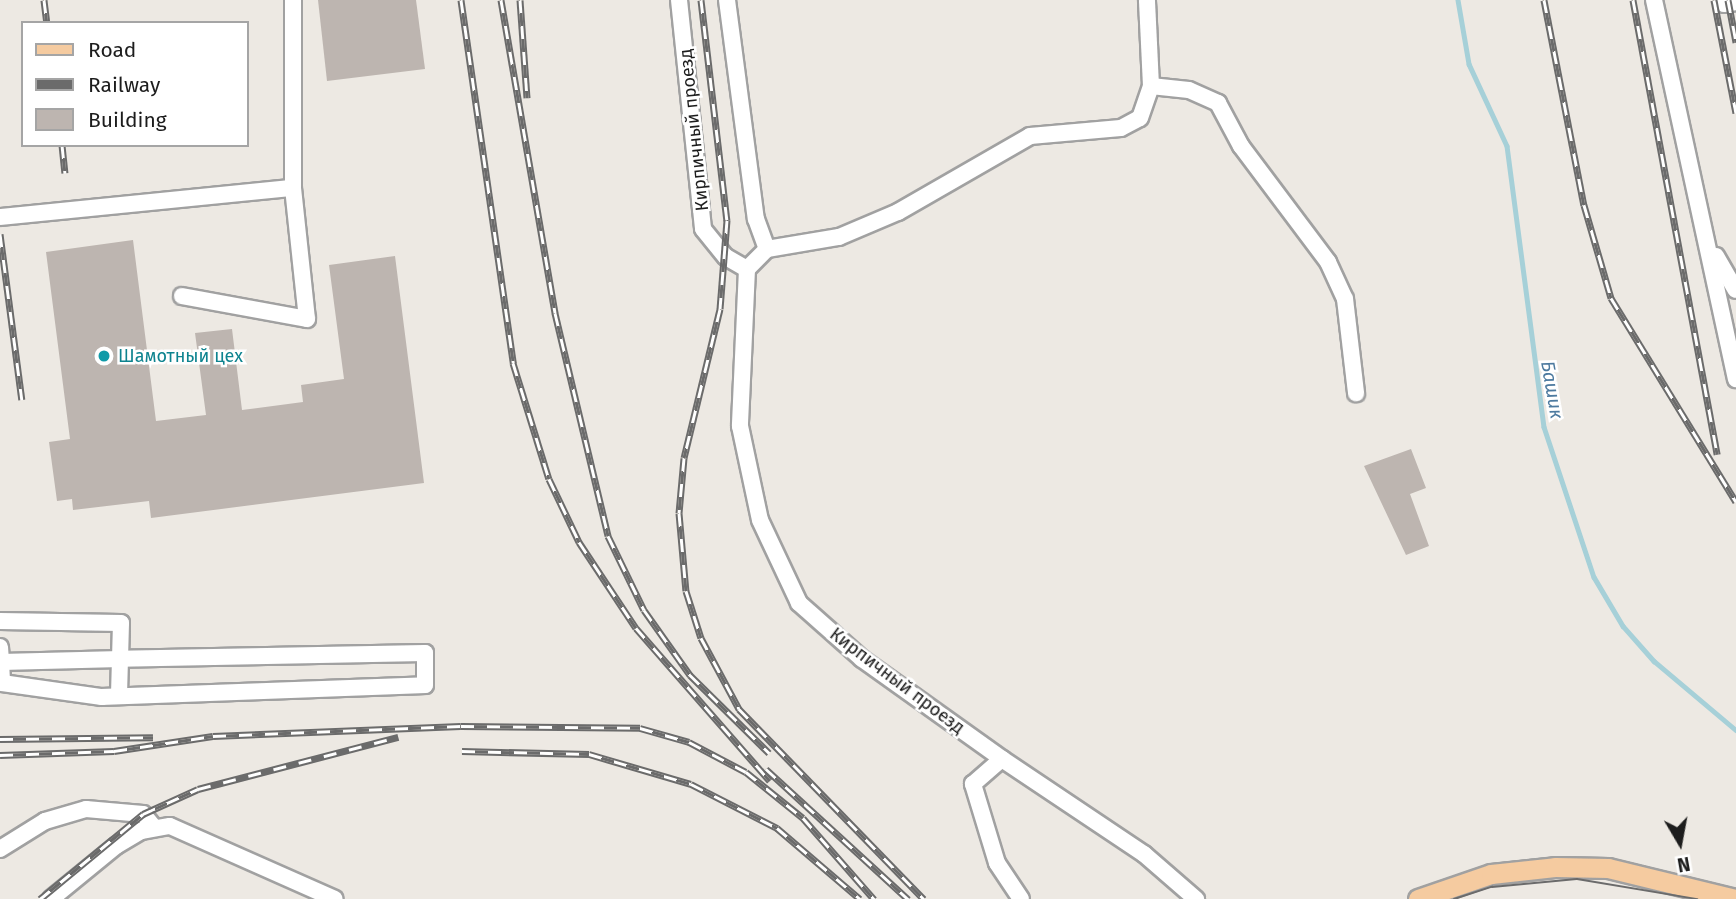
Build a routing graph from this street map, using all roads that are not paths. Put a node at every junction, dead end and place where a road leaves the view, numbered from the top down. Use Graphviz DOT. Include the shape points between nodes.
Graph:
graph roads {
  1 [pos="293,0"];
  2 [pos="680,0"];
  3 [pos="727,0"];
  4 [pos="1147,0"];
  5 [pos="1654,0"];
  6 [pos="1151,86"];
  7 [pos="293,188"];
  8 [pos="0,216"];
  9 [pos="1704,231"];
  10 [pos="767,249"];
  11 [pos="747,269"];
  12 [pos="1736,290"];
  13 [pos="182,296"];
  14 [pos="1736,379"];
  15 [pos="1356,393"];
  16 [pos="0,621"];
  17 [pos="0,647"];
  18 [pos="121,659"];
  19 [pos="0,662"];
  20 [pos="119,696"];
  21 [pos="1002,759"];
  22 [pos="154,827"];
  23 [pos="0,849"];
  24 [pos="51,899"];
  25 [pos="335,899"];
  26 [pos="1021,899"];
  27 [pos="1196,899"];
  28 [pos="1418,899"];
  29 [pos="1735,899"];
  1 -- 7 [label="street"];
  2 -- 11 [label="street, Кирпичный проезд" via="703,229 726,257"];
  3 -- 10 [label="street" via="756,219"];
  4 -- 6 [label="street"];
  5 -- 9 [label="street"];
  6 -- 10 [label="street" via="1140,118 1121,128 1030,136 898,212 839,237"];
  6 -- 15 [label="street" via="1189,90 1219,103 1241,146 1328,262 1345,299"];
  7 -- 8 [label="street"];
  7 -- 13 [label="street" via="307,319"];
  9 -- 12 [label="street"];
  9 -- 14 [label="street"];
  10 -- 11 [label="street"];
  11 -- 21 [label="street, Кирпичный проезд" via="740,426 760,520 799,603 862,659"];
  16 -- 18 [label="street" via="121,623"];
  17 -- 19 [label="street"];
  18 -- 19 [label="street"];
  18 -- 20 [label="street"];
  18 -- 20 [label="street" via="425,653 425,685"];
  19 -- 20 [label="street" via="2,682"];
  21 -- 26 [label="street" via="973,784 997,863"];
  21 -- 27 [label="street, Кирпичный проезд" via="1144,854"];
  22 -- 23 [label="street" via="144,814 86,809 45,821"];
  22 -- 24 [label="street" via="116,846"];
  22 -- 25 [label="street" via="190,834"];
  28 -- 29 [label="main road" via="1491,874 1555,867 1608,868"];
}
